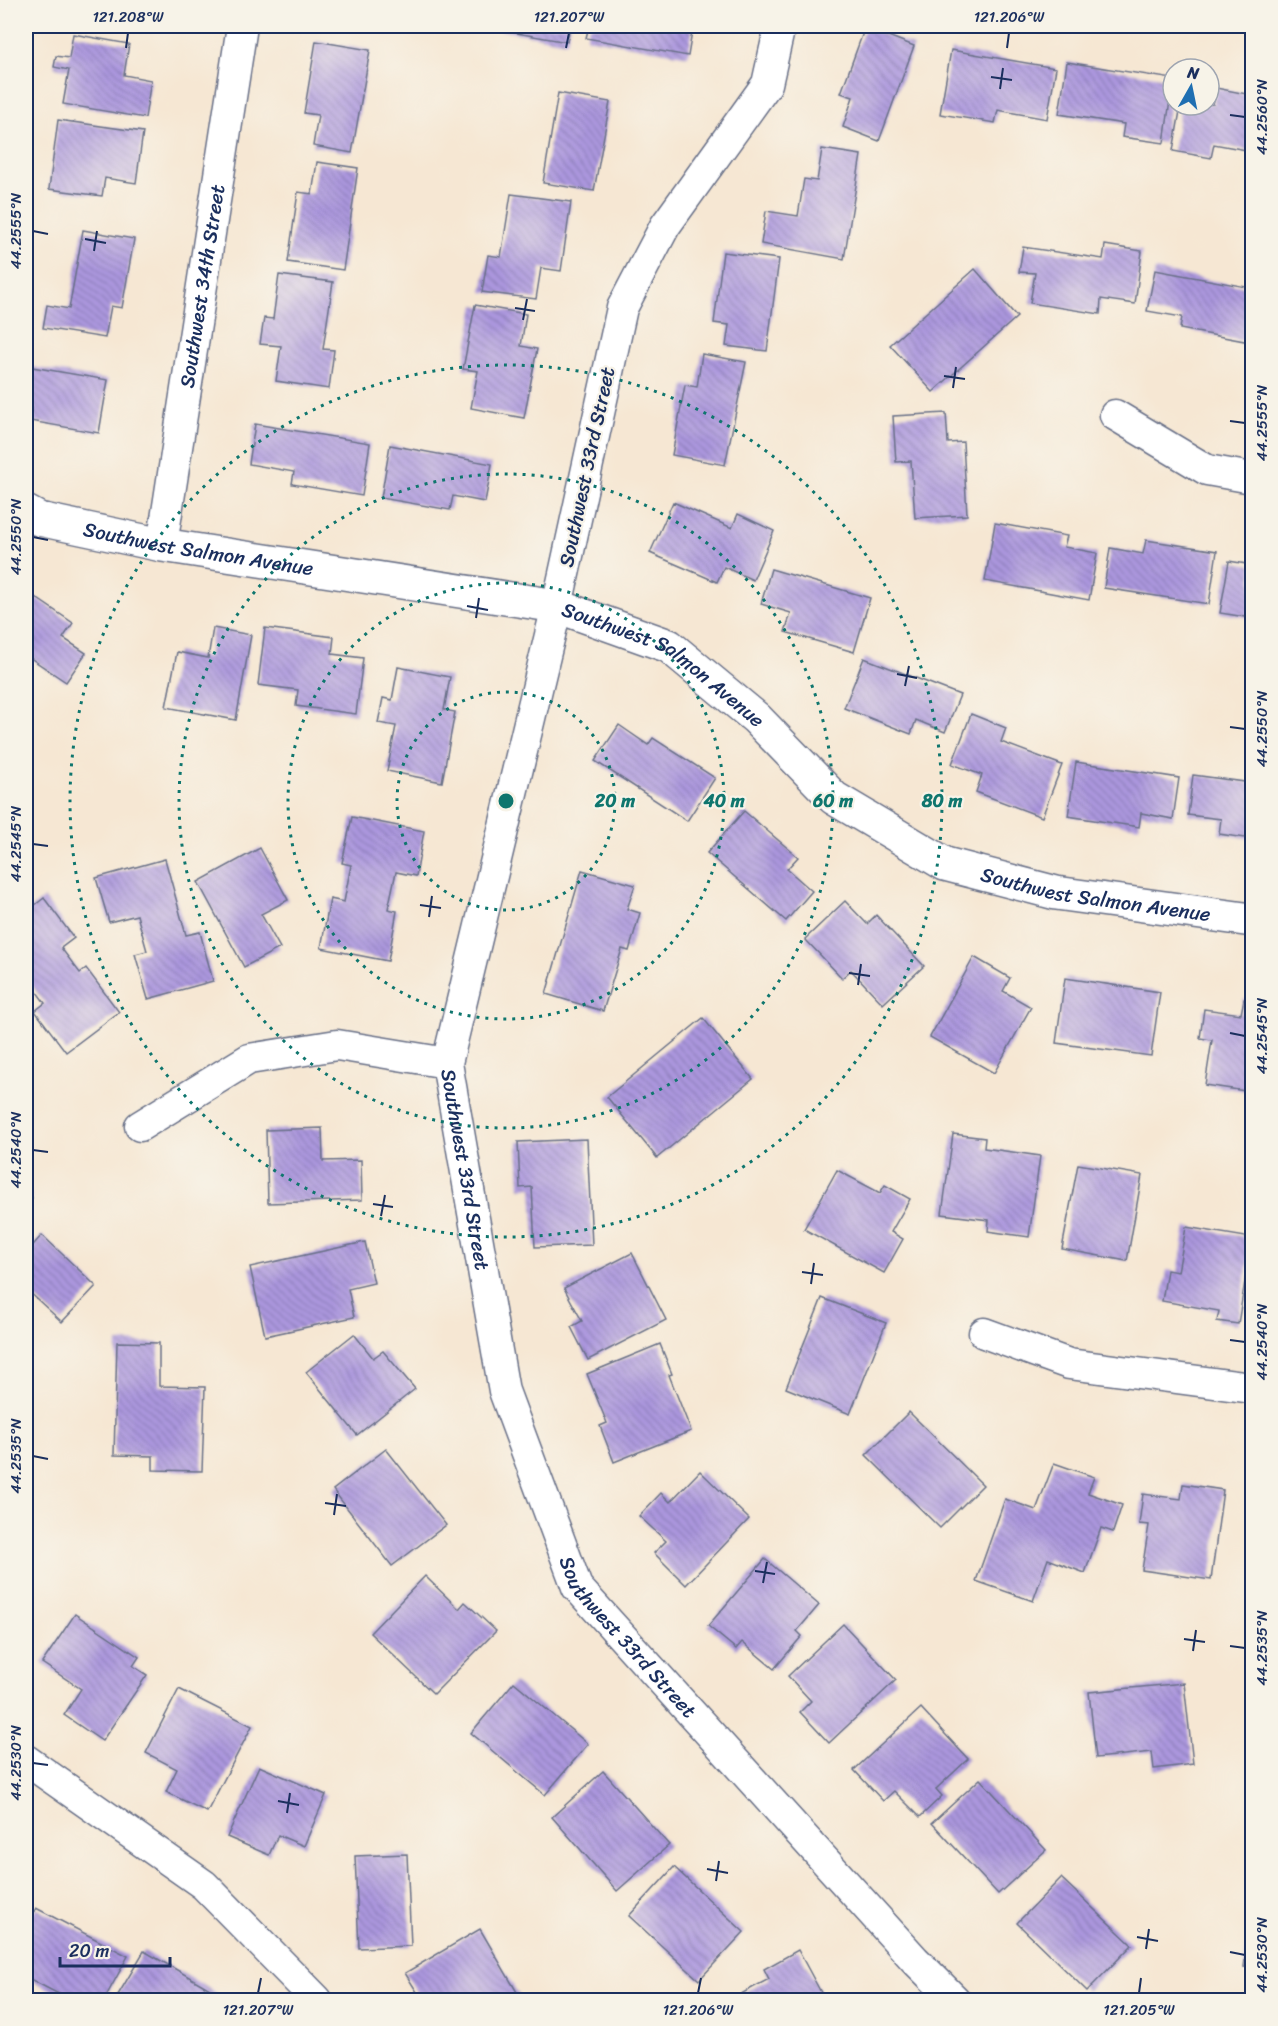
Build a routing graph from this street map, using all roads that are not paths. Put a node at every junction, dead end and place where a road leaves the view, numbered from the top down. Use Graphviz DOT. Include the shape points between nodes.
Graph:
graph roads {
  1 [pos="242,26"];
  2 [pos="780,26"];
  3 [pos="1115,416"];
  4 [pos="1252,478"];
  5 [pos="26,512"];
  6 [pos="162,544"];
  7 [pos="557,606"];
  8 [pos="1252,920"];
  9 [pos="447,1063"];
  10 [pos="140,1126"];
  11 [pos="984,1333"];
  12 [pos="1252,1388"];
  13 [pos="26,1760"];
  14 [pos="317,2001"];
  15 [pos="955,2001"];
  1 -- 6 [label="street, Southwest 34th Street"];
  2 -- 7 [label="street, Southwest 33rd Street" via="767,84 665,226 621,308"];
  3 -- 4 [label="street" via="1207,470"];
  5 -- 6 [label="street, Southwest Salmon Avenue" via="39,519"];
  6 -- 7 [label="street, Southwest Salmon Avenue"];
  7 -- 8 [label="street, Southwest Salmon Avenue" via="669,646 756,718 834,798 945,864 1056,893"];
  7 -- 9 [label="street, Southwest 33rd Street"];
  9 -- 10 [label="street" via="337,1045 249,1059"];
  9 -- 15 [label="street, Southwest 33rd Street" via="504,1391 577,1587"];
  11 -- 12 [label="street" via="1069,1364"];
  13 -- 14 [label="street" via="204,1885"];
}
